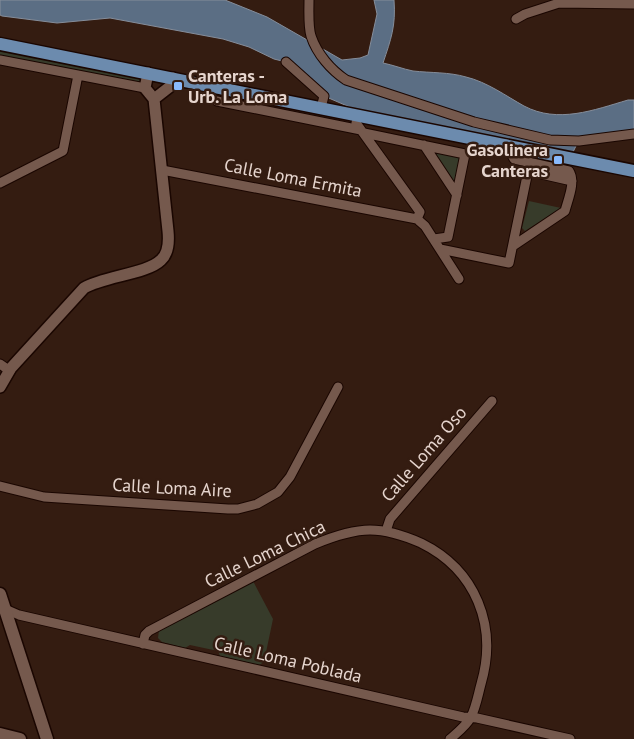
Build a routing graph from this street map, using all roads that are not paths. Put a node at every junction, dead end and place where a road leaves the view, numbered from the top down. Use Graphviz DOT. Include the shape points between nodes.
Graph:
graph roads {
  1 [pos="308,0"];
  2 [pos="624,0"];
  3 [pos="560,2"];
  4 [pos="634,3"];
  5 [pos="516,19"];
  6 [pos="0,44"];
  7 [pos="0,60"];
  8 [pos="286,62"];
  9 [pos="148,73"];
  10 [pos="78,75"];
  11 [pos="173,78"];
  12 [pos="145,88"];
  13 [pos="154,99"];
  14 [pos="217,101"];
  15 [pos="321,108"];
  16 [pos="358,115"];
  17 [pos="363,131"];
  18 [pos="634,134"];
  19 [pos="506,144"];
  20 [pos="424,145"];
  21 [pos="162,170"];
  22 [pos="634,170"];
  23 [pos="572,181"];
  24 [pos="0,183"];
  25 [pos="457,195"];
  26 [pos="417,218"];
  27 [pos="434,239"];
  28 [pos="513,246"];
  29 [pos="440,250"];
  30 [pos="459,280"];
  31 [pos="5,367"];
  32 [pos="0,387"];
  33 [pos="338,387"];
  34 [pos="492,401"];
  35 [pos="0,486"];
  36 [pos="386,531"];
  37 [pos="0,594"];
  38 [pos="2,608"];
  39 [pos="143,644"];
  40 [pos="471,717"];
  41 [pos="0,734"];
  42 [pos="20,739"];
  43 [pos="47,739"];
  44 [pos="450,739"];
  45 [pos="570,739"];
  1 -- 18 [label="street" via="311,36 331,68 346,80 474,122 538,138 579,141"];
  2 -- 4 [label="street"];
  3 -- 4 [label="street"];
  3 -- 5 [label="street"];
  6 -- 9 [label="main road"];
  7 -- 10 [label="street"];
  8 -- 15 [label="street" via="324,96"];
  9 -- 11 [label="main road"];
  9 -- 12 [label="street"];
  10 -- 12 [label="street"];
  10 -- 24 [label="street" via="63,151"];
  11 -- 13 [label="street" via="172,85"];
  11 -- 15 [label="main road"];
  12 -- 13 [label="street"];
  13 -- 21 [label="street"];
  14 -- 17 [label="street"];
  15 -- 16 [label="main road"];
  16 -- 17 [label="street" via="356,122"];
  16 -- 19 [label="main road"];
  17 -- 20 [label="street"];
  17 -- 26 [label="street" via="420,212"];
  19 -- 22 [label="main road"];
  19 -- 23 [label="street" via="514,159 569,171"];
  20 -- 25 [label="street"];
  20 -- 25 [label="street" via="465,154"];
  21 -- 26 [label="street, Calle Loma Ermita"];
  21 -- 31 [label="street" via="169,240 161,260 84,288"];
  23 -- 28 [label="street" via="565,211"];
  23 -- 28 [label="street" via="528,171"];
  25 -- 27 [label="street" via="448,237"];
  26 -- 27 [label="street"];
  27 -- 29 [label="street"];
  28 -- 29 [label="street" via="509,263"];
  29 -- 30 [label="street"];
  31 -- 32 [label="street"];
  33 -- 35 [label="street, Calle Loma Aire" via="290,478 278,492 257,504 228,509 44,497"];
  34 -- 36 [label="street, Calle Loma Oso" via="390,519"];
  36 -- 39 [label="street, Calle Loma Chica" via="361,530 315,544 149,631"];
  36 -- 40 [label="street, Calle Loma Chica" via="418,542 443,556 458,569 477,599 484,621 487,651 483,679"];
  37 -- 38 [label="main road"];
  38 -- 39 [label="street, Calle Loma Poblada" via="19,615"];
  38 -- 43 [label="main road"];
  39 -- 40 [label="street, Calle Loma Poblada"];
  40 -- 44 [label="street, Calle Loma Chica"];
  40 -- 45 [label="street, Calle Loma Poblada"];
  41 -- 42 [label="main road"];
}
